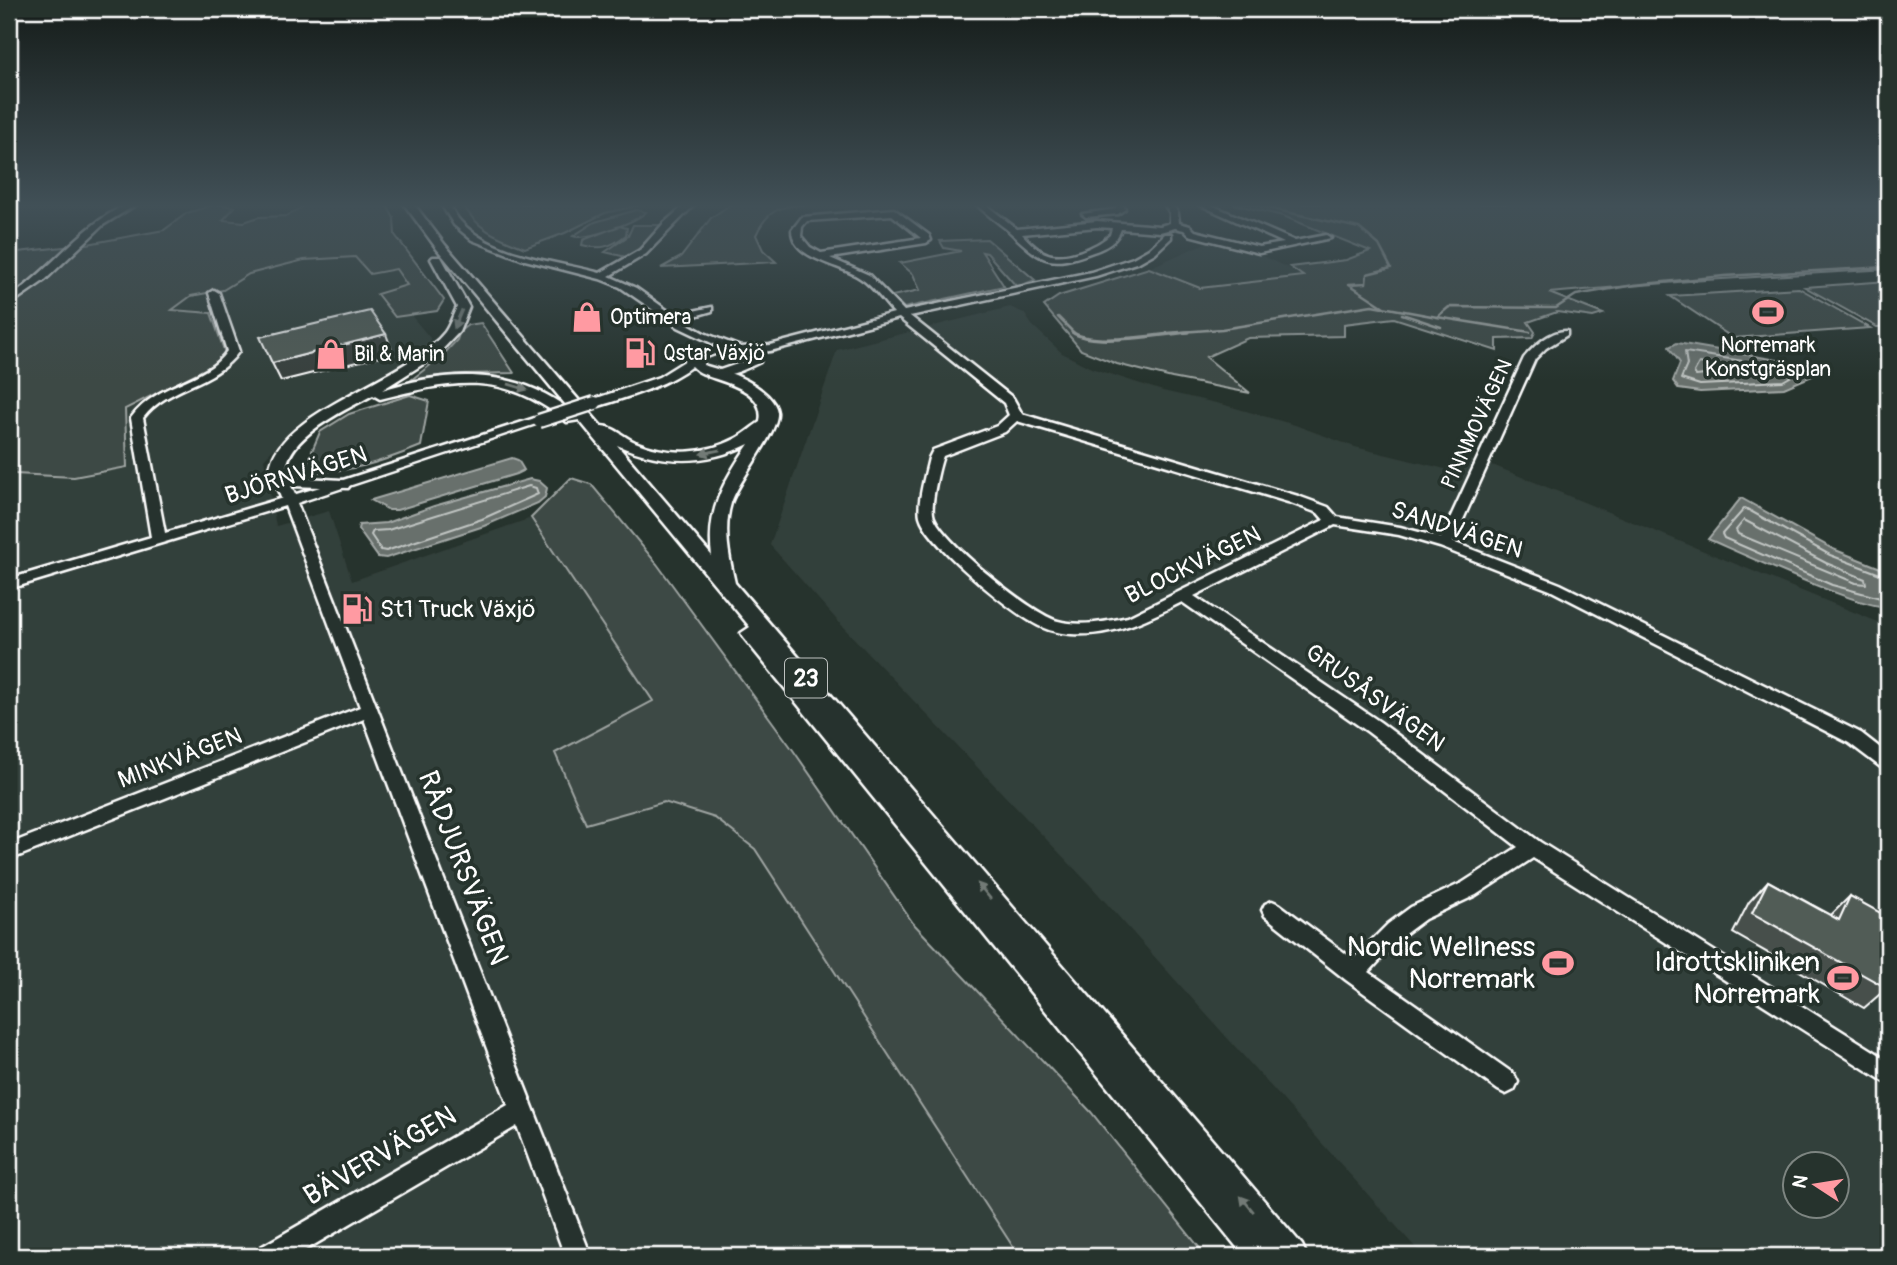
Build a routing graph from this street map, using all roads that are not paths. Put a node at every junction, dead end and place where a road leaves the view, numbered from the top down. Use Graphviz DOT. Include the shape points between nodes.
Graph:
graph roads {
  1 [pos="58,263"];
  2 [pos="439,263"];
  3 [pos="441,263"];
  4 [pos="455,263"];
  5 [pos="552,263"];
  6 [pos="624,263"];
  7 [pos="840,263"];
  8 [pos="1124,263"];
  9 [pos="602,276"];
  10 [pos="214,293"];
  11 [pos="9,302"];
  12 [pos="708,309"];
  13 [pos="902,314"];
  14 [pos="673,319"];
  15 [pos="1563,333"];
  16 [pos="701,336"];
  17 [pos="806,338"];
  18 [pos="738,349"];
  19 [pos="703,355"];
  20 [pos="746,365"];
  21 [pos="709,372"];
  22 [pos="671,375"];
  23 [pos="749,385"];
  24 [pos="332,412"];
  25 [pos="583,412"];
  26 [pos="1015,416"];
  27 [pos="768,421"];
  28 [pos="282,481"];
  29 [pos="342,485"];
  30 [pos="290,501"];
  31 [pos="1333,521"];
  32 [pos="159,541"];
  33 [pos="1445,544"];
  34 [pos="9,584"];
  35 [pos="727,584"];
  36 [pos="1183,596"];
  37 [pos="369,710"];
  38 [pos="1888,763"];
  39 [pos="1533,848"];
  40 [pos="9,852"];
  41 [pos="1272,910"];
  42 [pos="1354,973"];
  43 [pos="1888,1073"];
  44 [pos="1506,1082"];
  45 [pos="522,1110"];
  46 [pos="270,1256"];
  47 [pos="578,1256"];
  48 [pos="1264,1256"];
  49 [pos="1291,1256"];
  1 -- 11 [label="street"];
  2 -- 24 [label="main road, one-way" via="463,307 458,324 415,365"];
  3 -- 25 [label="main road, 23"];
  4 -- 25 [label="main road, 23"];
  5 -- 9 [label="street"];
  6 -- 9 [label="street"];
  7 -- 13 [label="street" via="870,279"];
  8 -- 13 [label="street" via="1106,271"];
  9 -- 14 [label="street" via="638,293"];
  10 -- 32 [label="street" via="233,351 230,358 151,401 136,418"];
  12 -- 14 [label="street"];
  13 -- 17 [label="street"];
  13 -- 26 [label="street" via="1009,401"];
  14 -- 16 [label="street"];
  15 -- 33 [label="street, PINNMOVÄGEN" via="1530,358"];
  16 -- 18 [label="street"];
  16 -- 19 [label="street" via="708,344"];
  17 -- 18 [label="street" via="771,348"];
  17 -- 20 [label="street"];
  18 -- 19 [label="street"];
  18 -- 20 [label="street" via="750,356"];
  19 -- 21 [label="street" via="697,365"];
  19 -- 22 [label="street"];
  20 -- 21 [label="street" via="730,372"];
  20 -- 23 [label="main road" via="744,378"];
  21 -- 22 [label="street"];
  21 -- 23 [label="main road"];
  22 -- 25 [label="street, BJÖRNVÄGEN"];
  23 -- 27 [label="main road" via="766,400"];
  24 -- 25 [label="main road, one-way" via="408,387 473,380 526,389"];
  24 -- 28 [label="main road" via="288,446 278,464"];
  27 -- 25 [label="main road, one-way" via="737,444 707,454 676,457 630,447"];
  25 -- 29 [label="street, BJÖRNVÄGEN, bridge" via="539,421"];
  25 -- 35 [label="main road, 23"];
  25 -- 48 [label="main road, 23"];
  26 -- 31 [label="street, SANDVÄGEN" via="1293,499 1323,510"];
  26 -- 36 [label="street, BLOCKVÄGEN" via="1001,429 938,453 926,513 933,531 1030,616 1054,626 1098,629 1132,621"];
  27 -- 35 [label="main road" via="722,506 719,536"];
  28 -- 29 [label="main road"];
  28 -- 30 [label="main road"];
  29 -- 30 [label="street, BJÖRNVÄGEN"];
  30 -- 32 [label="street, BJÖRNVÄGEN"];
  30 -- 37 [label="street, RÅDJURSVÄGEN"];
  31 -- 33 [label="street, SANDVÄGEN" via="1400,531"];
  31 -- 36 [label="street, BLOCKVÄGEN"];
  32 -- 34 [label="street, BJÖRNVÄGEN"];
  33 -- 38 [label="street, SANDVÄGEN" via="1555,587 1855,738"];
  49 -- 35 [label="main road, 23, one-way"];
  36 -- 39 [label="street, GRUSÅSVÄGEN" via="1374,727"];
  37 -- 40 [label="street, MINKVÄGEN"];
  37 -- 45 [label="street, RÅDJURSVÄGEN"];
  39 -- 42 [label="street" via="1469,889 1418,913"];
  39 -- 43 [label="street, GRUSÅSVÄGEN"];
  41 -- 42 [label="street"];
  42 -- 44 [label="street"];
  45 -- 46 [label="street, BÄVERVÄGEN"];
  45 -- 47 [label="street, RÅDJURSVÄGEN"];
}
